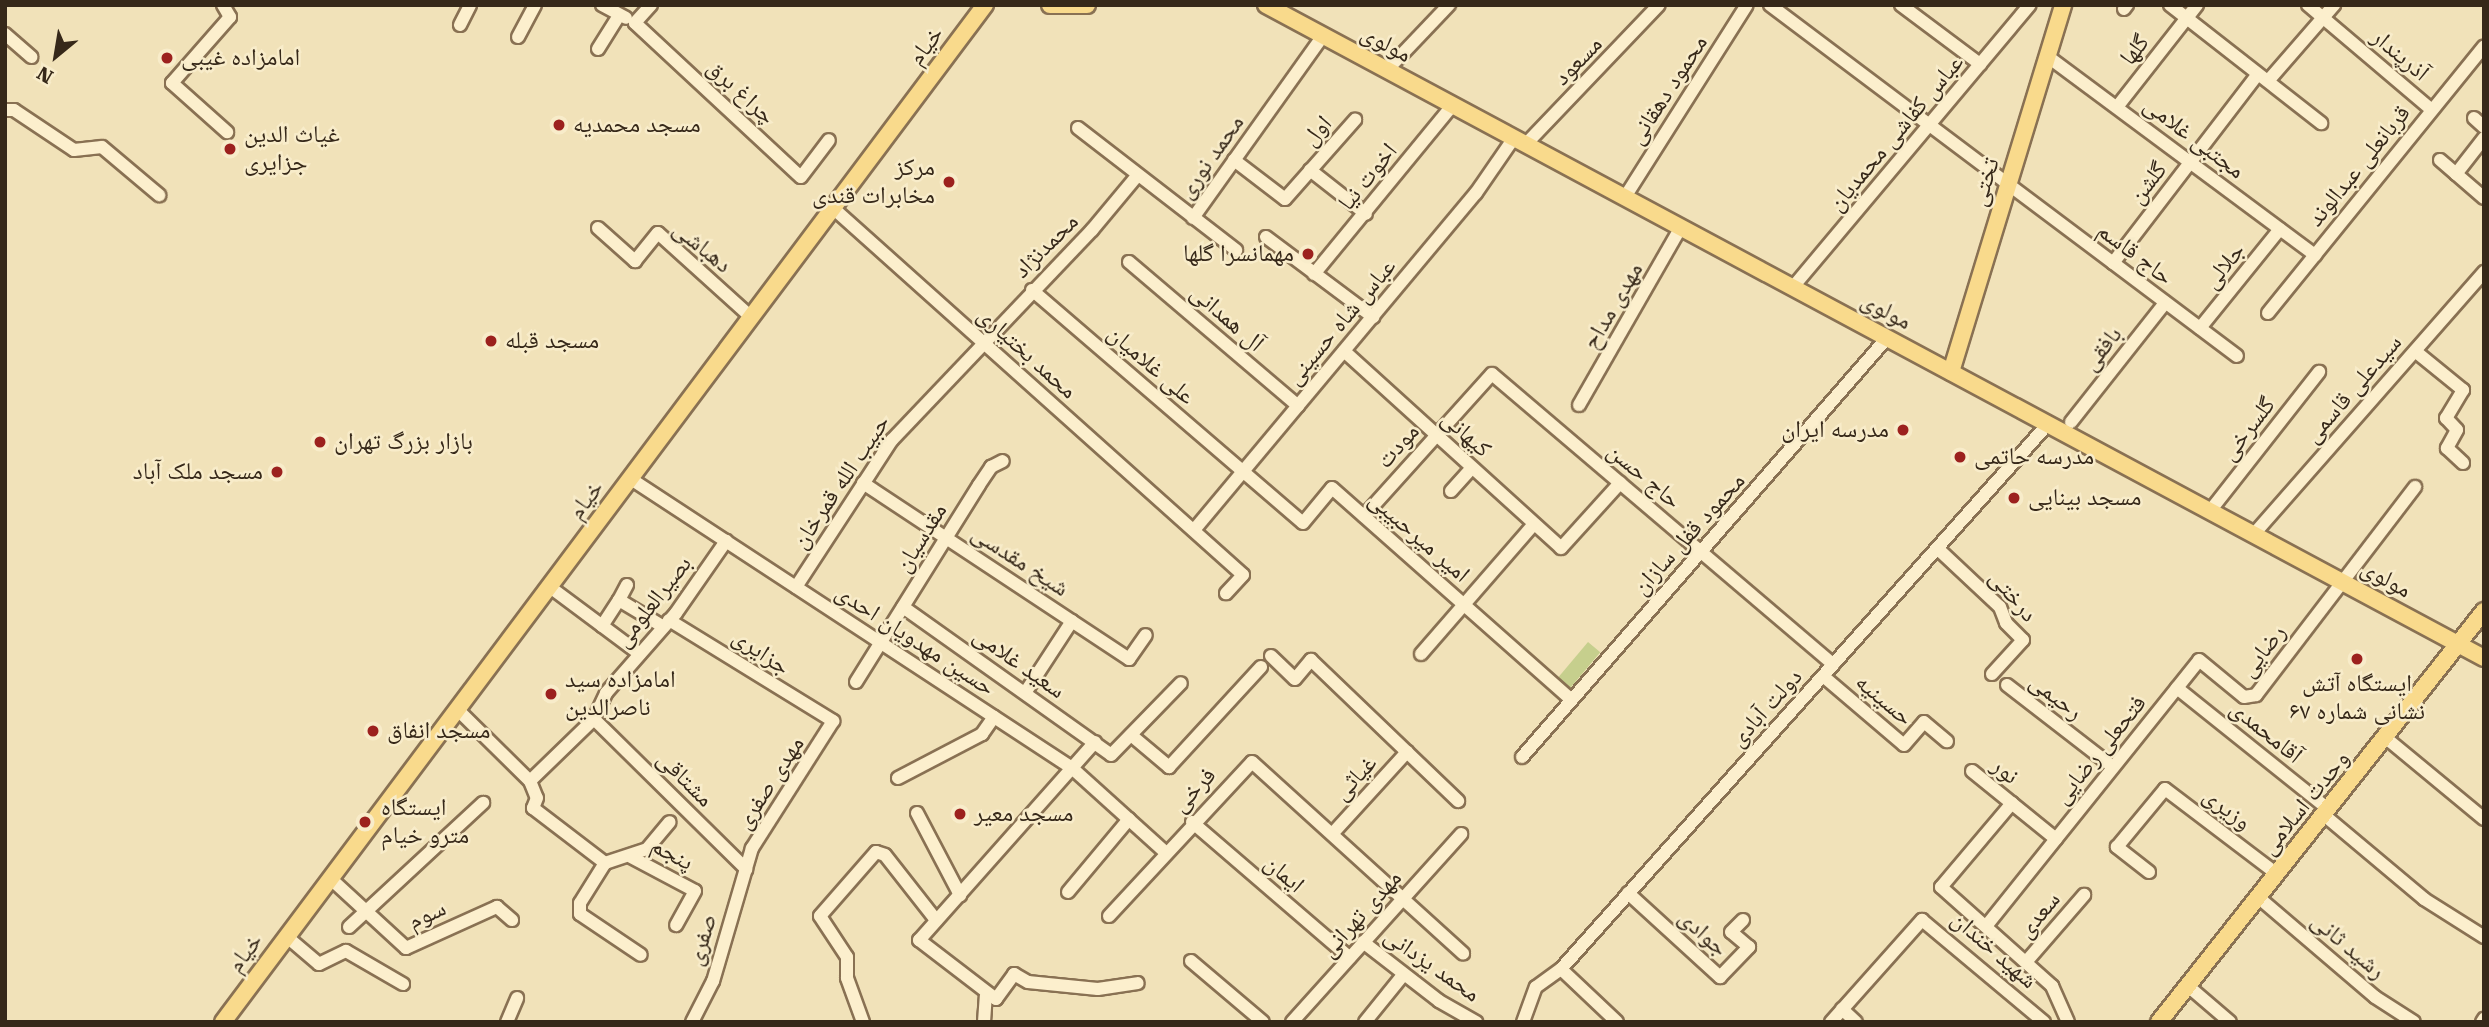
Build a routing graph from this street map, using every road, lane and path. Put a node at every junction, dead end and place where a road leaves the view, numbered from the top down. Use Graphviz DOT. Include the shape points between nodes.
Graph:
graph roads {
  1 [pos="223,5"];
  2 [pos="471,5"];
  3 [pos="535,5"];
  4 [pos="651,5"];
  5 [pos="985,5"];
  6 [pos="1050,5"];
  7 [pos="1087,5"];
  8 [pos="1266,5"];
  9 [pos="1449,5"];
  10 [pos="1659,5"];
  11 [pos="1770,5"];
  12 [pos="1901,5"];
  13 [pos="2030,5"];
  14 [pos="2063,5"];
  15 [pos="2170,5"];
  16 [pos="2197,5"];
  17 [pos="2308,5"];
  18 [pos="2334,5"];
  19 [pos="1745,6"];
  20 [pos="611,9"];
  21 [pos="2187,18"];
  22 [pos="2323,18"];
  23 [pos="635,23"];
  24 [pos="460,25"];
  25 [pos="5,34"];
  26 [pos="1323,36"];
  27 [pos="518,37"];
  28 [pos="2484,46"];
  29 [pos="598,49"];
  30 [pos="2047,56"];
  31 [pos="31,57"];
  32 [pos="1980,64"];
  33 [pos="1387,70"];
  34 [pos="2263,78"];
  35 [pos="1453,106"];
  36 [pos="2117,107"];
  37 [pos="5,110"];
  38 [pos="2432,110"];
  39 [pos="1355,120"];
  40 [pos="2321,122"];
  41 [pos="1929,125"];
  42 [pos="1078,128"];
  43 [pos="227,132"];
  44 [pos="2484,138"];
  45 [pos="829,140"];
  46 [pos="1520,141"];
  47 [pos="1234,160"];
  48 [pos="2440,160"];
  49 [pos="2190,162"];
  50 [pos="1310,170"];
  51 [pos="2456,174"];
  52 [pos="1137,176"];
  53 [pos="2008,185"];
  54 [pos="159,195"];
  55 [pos="1625,197"];
  56 [pos="2484,198"];
  57 [pos="833,208"];
  58 [pos="1366,214"];
  59 [pos="1193,218"];
  60 [pos="1681,227"];
  61 [pos="598,228"];
  62 [pos="2280,229"];
  63 [pos="1266,237"];
  64 [pos="1236,250"];
  65 [pos="2315,255"];
  66 [pos="1129,261"];
  67 [pos="2113,263"];
  68 [pos="2484,272"];
  69 [pos="1314,274"];
  70 [pos="1793,288"];
  71 [pos="1032,290"];
  72 [pos="2165,303"];
  73 [pos="2268,313"];
  74 [pos="751,317"];
  75 [pos="1373,317"];
  76 [pos="2200,328"];
  77 [pos="1886,338"];
  78 [pos="983,343"];
  79 [pos="1344,351"];
  80 [pos="2415,351"];
  81 [pos="2237,356"];
  82 [pos="1951,372"];
  83 [pos="2319,372"];
  84 [pos="1492,374"];
  85 [pos="1579,405"];
  86 [pos="1298,406"];
  87 [pos="2071,422"];
  88 [pos="2048,424"];
  89 [pos="1437,435"];
  90 [pos="1003,461"];
  91 [pos="2463,463"];
  92 [pos="1472,468"];
  93 [pos="1241,473"];
  94 [pos="631,479"];
  95 [pos="863,483"];
  96 [pos="1620,483"];
  97 [pos="2415,487"];
  98 [pos="1451,491"];
  99 [pos="2210,511"];
  100 [pos="1364,516"];
  101 [pos="1534,524"];
  102 [pos="1194,530"];
  103 [pos="2254,534"];
  104 [pos="946,538"];
  105 [pos="726,541"];
  106 [pos="1937,548"];
  107 [pos="1701,552"];
  108 [pos="2344,582"];
  109 [pos="627,585"];
  110 [pos="550,587"];
  111 [pos="796,587"];
  112 [pos="1226,593"];
  113 [pos="619,600"];
  114 [pos="1465,605"];
  115 [pos="902,607"];
  116 [pos="2484,611"];
  117 [pos="1072,621"];
  118 [pos="667,623"];
  119 [pos="602,626"];
  120 [pos="1146,635"];
  121 [pos="881,643"];
  122 [pos="2459,645"];
  123 [pos="640,654"];
  124 [pos="1421,654"];
  125 [pos="1270,656"];
  126 [pos="2484,657"];
  127 [pos="1833,664"];
  128 [pos="1261,667"];
  129 [pos="1992,674"];
  130 [pos="1822,676"];
  131 [pos="856,682"];
  132 [pos="1181,683"];
  133 [pos="2007,685"];
  134 [pos="2177,688"];
  135 [pos="1025,693"];
  136 [pos="1572,700"];
  137 [pos="458,710"];
  138 [pos="994,717"];
  139 [pos="594,719"];
  140 [pos="833,721"];
  141 [pos="1131,735"];
  142 [pos="2386,738"];
  143 [pos="1947,741"];
  144 [pos="1095,742"];
  145 [pos="1407,752"];
  146 [pos="1522,757"];
  147 [pos="1072,768"];
  148 [pos="2113,768"];
  149 [pos="1972,771"];
  150 [pos="898,778"];
  151 [pos="530,780"];
  152 [pos="1458,801"];
  153 [pos="483,803"];
  154 [pos="2012,803"];
  155 [pos="2326,812"];
  156 [pos="916,813"];
  157 [pos="1129,819"];
  158 [pos="2484,819"];
  159 [pos="670,822"];
  160 [pos="1192,822"];
  161 [pos="1333,833"];
  162 [pos="1461,834"];
  163 [pos="2056,839"];
  164 [pos="1165,852"];
  165 [pos="631,857"];
  166 [pos="605,863"];
  167 [pos="746,869"];
  168 [pos="2149,873"];
  169 [pos="2277,873"];
  170 [pos="331,879"];
  171 [pos="1068,892"];
  172 [pos="1628,893"];
  173 [pos="960,895"];
  174 [pos="2084,895"];
  175 [pos="1404,897"];
  176 [pos="2258,897"];
  177 [pos="366,912"];
  178 [pos="1110,916"];
  179 [pos="512,920"];
  180 [pos="936,920"];
  181 [pos="1743,920"];
  182 [pos="676,925"];
  183 [pos="1987,925"];
  184 [pos="349,927"];
  185 [pos="286,936"];
  186 [pos="2484,937"];
  187 [pos="1363,942"];
  188 [pos="1463,953"];
  189 [pos="640,955"];
  190 [pos="1350,958"];
  191 [pos="1191,961"];
  192 [pos="2026,962"];
  193 [pos="1560,968"];
  194 [pos="1403,975"];
  195 [pos="1138,983"];
  196 [pos="403,984"];
  197 [pos="2188,986"];
  198 [pos="986,996"];
  199 [pos="517,998"];
  200 [pos="1842,1009"];
  201 [pos="223,1022"];
  202 [pos="507,1022"];
  203 [pos="692,1022"];
  204 [pos="863,1022"];
  205 [pos="984,1022"];
  206 [pos="1263,1022"];
  207 [pos="1292,1022"];
  208 [pos="1365,1022"];
  209 [pos="1476,1022"];
  210 [pos="1522,1022"];
  211 [pos="1617,1022"];
  212 [pos="1831,1022"];
  213 [pos="1856,1022"];
  214 [pos="2044,1022"];
  215 [pos="2068,1022"];
  216 [pos="2159,1022"];
  217 [pos="2230,1022"];
  218 [pos="2414,1022"];
  1 -- 43 [label="street" via="230,17 172,83"];
  2 -- 24 [label="street"];
  3 -- 27 [label="street"];
  4 -- 23 [label="street"];
  5 -- 57 [label="main road, خیام"];
  6 -- 7 [label="main road"];
  8 -- 26 [label="main road, مولوی"];
  9 -- 33 [label="street"];
  10 -- 46 [label="street, مسعود"];
  11 -- 41 [label="street, حاج قاسم"];
  12 -- 32 [label="street"];
  13 -- 32 [label="street, عباس کفاشی محمدیان"];
  14 -- 30 [label="main road, تختی"];
  15 -- 21 [label="street"];
  16 -- 21 [label="street, گلها"];
  17 -- 22 [label="street, آذرپندار"];
  18 -- 22 [label="street, گلشن"];
  19 -- 55 [label="street, محمود دهقانی"];
  20 -- 23 [label="street"];
  20 -- 29 [label="street"];
  21 -- 34 [label="street"];
  21 -- 36 [label="street, گلها"];
  22 -- 34 [label="street, گلشن"];
  22 -- 38 [label="street, آذرپندار"];
  23 -- 45 [label="street, چراغ برق" via="801,177"];
  25 -- 31 [label="street"];
  26 -- 33 [label="main road, مولوی"];
  26 -- 47 [label="street, محمد نوری"];
  28 -- 38 [label="street, قربانعلی عبدالوند"];
  30 -- 36 [label="street, مجتبی غلامی"];
  30 -- 53 [label="main road, تختی"];
  32 -- 41 [label="street, عباس کفاشی محمدیان"];
  33 -- 35 [label="main road, مولوی"];
  34 -- 40 [label="street"];
  34 -- 49 [label="street, گلشن"];
  35 -- 46 [label="main road, مولوی"];
  35 -- 58 [label="street, اخوت نیا"];
  36 -- 49 [label="street, مجتبی غلامی"];
  37 -- 54 [label="street" via="14,110 74,150 102,147"];
  38 -- 65 [label="street, قربانعلی عبدالوند"];
  39 -- 50 [label="street, اول"];
  41 -- 53 [label="street, حاج قاسم"];
  41 -- 70 [label="street, عباس کفاشی محمدیان"];
  42 -- 52 [label="street, محمد نوری"];
  44 -- 51 [label="street"];
  46 -- 55 [label="main road, مولوی"];
  46 -- 75 [label="street, عباس شاه حسینی"];
  47 -- 50 [label="street, اول" via="1285,198"];
  47 -- 59 [label="street, محمد نوری"];
  48 -- 51 [label="street"];
  49 -- 62 [label="street, مجتبی غلامی"];
  49 -- 67 [label="street, گلشن"];
  50 -- 58 [label="street"];
  51 -- 56 [label="street"];
  52 -- 59 [label="street, محمد نوری"];
  52 -- 71 [label="street, محمدنژاد"];
  53 -- 67 [label="street, حاج قاسم"];
  53 -- 82 [label="main road, تختی"];
  55 -- 60 [label="main road, مولوی"];
  57 -- 74 [label="main road, خیام"];
  57 -- 78 [label="street, محمد بختیاری"];
  58 -- 69 [label="street, اخوت نیا"];
  59 -- 64 [label="street"];
  60 -- 70 [label="main road, مولوی"];
  60 -- 85 [label="street, مهدی مداح"];
  61 -- 74 [label="street, دهباشی" via="635,261 658,233"];
  62 -- 65 [label="street, مجتبی غلامی"];
  62 -- 76 [label="street, جلالی"];
  63 -- 69 [label="street"];
  65 -- 73 [label="street, قربانعلی عبدالوند"];
  66 -- 86 [label="street, آل همدانی"];
  67 -- 72 [label="street, حاج قاسم"];
  68 -- 80 [label="street, سیدعلی قاسمی"];
  69 -- 75 [label="street"];
  70 -- 77 [label="main road, مولوی"];
  71 -- 78 [label="street, محمدنژاد"];
  71 -- 93 [label="street, علی غلامیان"];
  72 -- 76 [label="street, حاج قاسم"];
  72 -- 87 [label="street, بافقی"];
  74 -- 94 [label="main road, خیام"];
  75 -- 79 [label="street, عباس شاه حسینی"];
  76 -- 81 [label="street, حاج قاسم"];
  77 -- 82 [label="main road, مولوی"];
  77 -- 107 [label="street, محمود قفل سازان"];
  78 -- 95 [label="street, حبیب الله قمرخان" via="892,440"];
  78 -- 102 [label="street, محمد بختیاری"];
  79 -- 86 [label="street, عباس شاه حسینی"];
  79 -- 89 [label="street, کیهانی"];
  80 -- 91 [label="street" via="2463,390 2446,418 2457,430 2447,448"];
  80 -- 103 [label="street, سیدعلی قاسمی"];
  82 -- 88 [label="main road, مولوی"];
  83 -- 99 [label="street, گلسرخی"];
  84 -- 89 [label="street, مودت"];
  84 -- 96 [label="street, حاج حسن"];
  86 -- 93 [label="street, عباس شاه حسینی"];
  88 -- 99 [label="main road, مولوی"];
  88 -- 106 [label="street, دولت آبادی"];
  89 -- 92 [label="street, کیهانی"];
  89 -- 100 [label="street, مودت"];
  90 -- 104 [label="street, مقدسیان" via="991,467"];
  92 -- 98 [label="street"];
  92 -- 101 [label="street, کیهانی"];
  93 -- 100 [label="street, امیر میرحبیبی" via="1303,523 1332,488"];
  93 -- 102 [label="street, عباس شاه حسینی"];
  94 -- 105 [label="street, حسین مهدویان احدی"];
  94 -- 110 [label="main road, خیام"];
  95 -- 104 [label="street, شیخ مقدسی"];
  95 -- 111 [label="street, حبیب الله قمرخان"];
  96 -- 101 [label="street, کیهانی" via="1561,548"];
  96 -- 107 [label="street, حاج حسن"];
  97 -- 108 [label="street"];
  99 -- 103 [label="main road, مولوی"];
  100 -- 114 [label="street, امیر میرحبیبی"];
  101 -- 114 [label="street"];
  102 -- 112 [label="street, محمد بختیاری" via="1243,575"];
  103 -- 108 [label="main road, مولوی"];
  104 -- 115 [label="street, مقدسیان"];
  104 -- 117 [label="street, شیخ مقدسی"];
  105 -- 111 [label="street, حسین مهدویان احدی"];
  105 -- 118 [label="street, بصیرالعلومی"];
  106 -- 127 [label="street, دولت آبادی"];
  106 -- 129 [label="street, درختی" via="2000,607 2006,623 2024,640"];
  107 -- 127 [label="street, حاج حسن"];
  107 -- 136 [label="street, محمود قفل سازان"];
  108 -- 122 [label="main road, مولوی"];
  108 -- 134 [label="street, رضایی" via="2253,697 2244,697 2199,660"];
  109 -- 113 [label="street"];
  110 -- 119 [label="street"];
  110 -- 137 [label="main road, خیام"];
  111 -- 121 [label="street, حسین مهدویان احدی"];
  113 -- 118 [label="street, جزایری"];
  113 -- 119 [label="street"];
  114 -- 124 [label="street"];
  114 -- 136 [label="street, امیر میرحبیبی"];
  115 -- 121 [label="street, مقدسیان"];
  115 -- 135 [label="street, سعید غلامی"];
  116 -- 122 [label="main road, وحدت اسلامی"];
  117 -- 120 [label="street, شیخ مقدسی" via="1129,659"];
  117 -- 135 [label="street"];
  118 -- 123 [label="street, بصیرالعلومی"];
  118 -- 140 [label="street, جزایری"];
  119 -- 123 [label="street"];
  121 -- 131 [label="street"];
  121 -- 138 [label="street, حسین مهدویان احدی"];
  122 -- 126 [label="main road, مولوی"];
  122 -- 142 [label="main road, وحدت اسلامی"];
  123 -- 139 [label="street, بصیرالعلومی" via="606,693"];
  125 -- 145 [label="street" via="1295,679 1311,660"];
  127 -- 130 [label="street, دولت آبادی"];
  128 -- 141 [label="street" via="1169,767"];
  130 -- 143 [label="street, حسینیه" via="1904,745 1924,722"];
  130 -- 172 [label="street, دولت آبادی"];
  132 -- 141 [label="street"];
  133 -- 148 [label="street, رحیمی"];
  134 -- 148 [label="street, فتحعلی رضایی"];
  134 -- 155 [label="street, آقامحمدی"];
  135 -- 144 [label="street, سعید غلامی"];
  136 -- 146 [label="street, محمود قفل سازان"];
  137 -- 151 [label="street"];
  137 -- 170 [label="main road, خیام"];
  138 -- 147 [label="street, حسین مهدویان احدی"];
  138 -- 150 [label="street" via="982,734"];
  139 -- 151 [label="street, بصیرالعلومی"];
  139 -- 167 [label="street, مشتاقی"];
  140 -- 167 [label="street, مهدی صفری" via="752,848"];
  141 -- 144 [label="street, سعید غلامی" via="1111,755"];
  142 -- 155 [label="main road, وحدت اسلامی"];
  142 -- 158 [label="street"];
  144 -- 147 [label="street"];
  145 -- 152 [label="street"];
  145 -- 161 [label="street, غیاثی"];
  147 -- 157 [label="street, حسین مهدویان احدی"];
  147 -- 173 [label="street"];
  148 -- 163 [label="street, فتحعلی رضایی"];
  149 -- 154 [label="street, نور"];
  151 -- 166 [label="street" via="537,798 534,808"];
  153 -- 177 [label="street"];
  154 -- 163 [label="street, فتحعلی رضایی"];
  154 -- 183 [label="street" via="1941,887"];
  155 -- 169 [label="main road, وحدت اسلامی"];
  155 -- 186 [label="street, آقامحمدی" via="2424,899"];
  156 -- 173 [label="street"];
  157 -- 164 [label="street, حسین مهدویان احدی"];
  157 -- 171 [label="street"];
  159 -- 165 [label="street" via="647,849"];
  160 -- 161 [label="street, فرخی" via="1248,764 1256,763"];
  160 -- 164 [label="street, فرخی"];
  160 -- 190 [label="street, ایمان"];
  161 -- 175 [label="street"];
  162 -- 175 [label="street, مهدی تهرانی"];
  163 -- 183 [label="street, فتحعلی رضایی"];
  164 -- 178 [label="street, فرخی"];
  165 -- 166 [label="street"];
  165 -- 182 [label="street, پنجم" via="695,891"];
  166 -- 189 [label="street" via="579,904 580,914"];
  167 -- 203 [label="street, صفری" via="713,981"];
  168 -- 169 [label="street, وزیری" via="2117,847 2161,789 2170,791"];
  169 -- 176 [label="main road, وحدت اسلامی"];
  170 -- 177 [label="street"];
  170 -- 185 [label="main road, خیام"];
  172 -- 181 [label="street, جوادی" via="1720,977 1749,947 1731,932"];
  172 -- 193 [label="street, دولت آبادی"];
  173 -- 180 [label="street"];
  174 -- 192 [label="street, سعدی"];
  175 -- 187 [label="street, مهدی تهرانی"];
  175 -- 188 [label="street"];
  176 -- 197 [label="main road, وحدت اسلامی"];
  176 -- 218 [label="street, رشید ثانی" via="2375,997"];
  177 -- 179 [label="street, سوم" via="406,948 497,906"];
  177 -- 184 [label="street"];
  180 -- 198 [label="street" via="920,944"];
  180 -- 204 [label="street" via="885,855 872,855 820,916 847,957 847,978"];
  183 -- 192 [label="street"];
  185 -- 196 [label="street" via="319,964 346,951"];
  185 -- 201 [label="main road, خیام"];
  187 -- 190 [label="street, مهدی تهرانی"];
  187 -- 194 [label="street, محمد یزدانی"];
  190 -- 207 [label="street, مهدی تهرانی"];
  191 -- 206 [label="street"];
  192 -- 215 [label="street" via="2052,986"];
  193 -- 210 [label="street, دولت آبادی" via="1536,987"];
  193 -- 211 [label="street"];
  194 -- 208 [label="street"];
  194 -- 209 [label="street, محمد یزدانی"];
  195 -- 198 [label="street" via="1098,989 1028,982 1014,974 996,999"];
  197 -- 216 [label="main road, وحدت اسلامی"];
  197 -- 217 [label="street"];
  198 -- 205 [label="street"];
  199 -- 202 [label="street"];
  200 -- 212 [label="street, شهید خندان"];
  200 -- 213 [label="street"];
  200 -- 214 [label="street, شهید خندان" via="1919,922 1926,920"];
}
